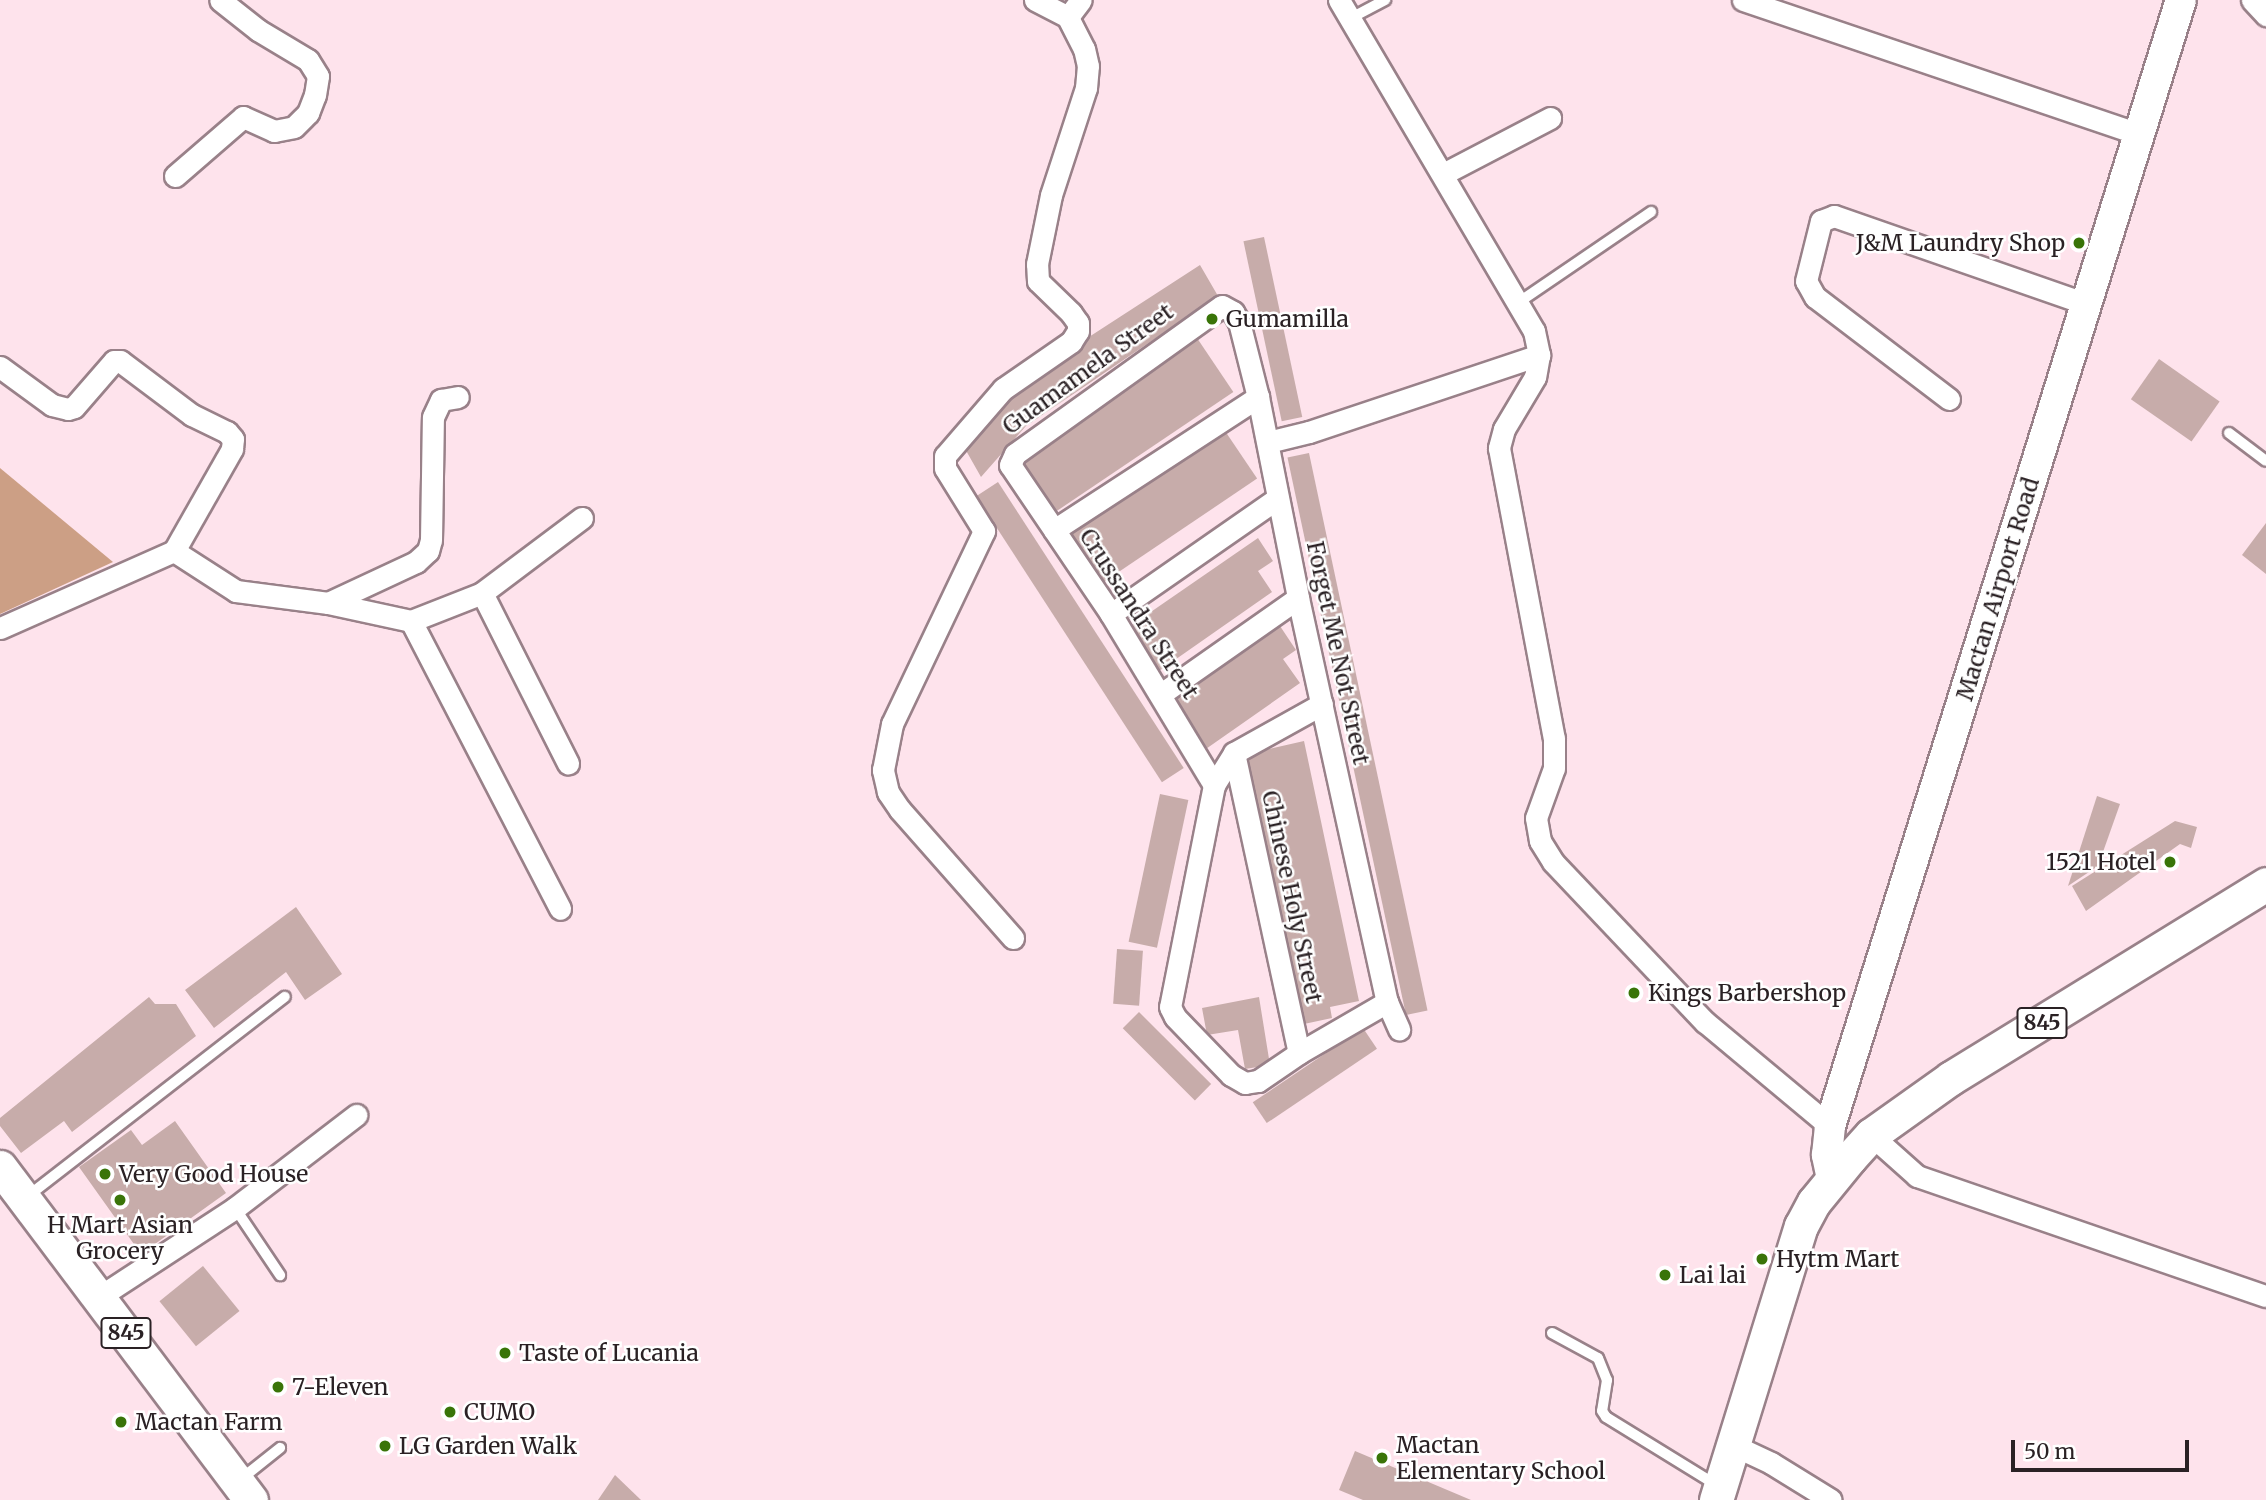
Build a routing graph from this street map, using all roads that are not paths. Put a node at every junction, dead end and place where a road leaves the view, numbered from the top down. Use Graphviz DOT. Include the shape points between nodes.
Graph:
graph roads {
  1 [pos="220,0"];
  2 [pos="1035,0"];
  3 [pos="1081,0"];
  4 [pos="1385,0"];
  5 [pos="1743,0"];
  6 [pos="2181,0"];
  7 [pos="2252,0"];
  8 [pos="1344,9"];
  9 [pos="2266,15"];
  10 [pos="1068,17"];
  11 [pos="1550,118"];
  12 [pos="2140,134"];
  13 [pos="1443,174"];
  14 [pos="174,176"];
  15 [pos="1651,212"];
  16 [pos="1519,302"];
  17 [pos="2087,304"];
  18 [pos="1211,313"];
  19 [pos="1539,355"];
  20 [pos="0,367"];
  21 [pos="457,397"];
  22 [pos="1258,397"];
  23 [pos="1949,399"];
  24 [pos="2229,433"];
  25 [pos="1268,442"];
  26 [pos="2266,461"];
  27 [pos="1014,475"];
  28 [pos="1278,498"];
  29 [pos="582,519"];
  30 [pos="1054,530"];
  31 [pos="174,551"];
  32 [pos="482,593"];
  33 [pos="1298,597"];
  34 [pos="328,603"];
  35 [pos="1111,614"];
  36 [pos="411,621"];
  37 [pos="0,628"];
  38 [pos="1161,694"];
  39 [pos="1322,704"];
  40 [pos="1234,753"];
  41 [pos="568,763"];
  42 [pos="1214,785"];
  43 [pos="2266,884"];
  44 [pos="560,908"];
  45 [pos="1013,938"];
  46 [pos="285,997"];
  47 [pos="1387,1002"];
  48 [pos="1399,1029"];
  49 [pos="1299,1053"];
  50 [pos="356,1115"];
  51 [pos="1830,1126"];
  52 [pos="1871,1135"];
  53 [pos="0,1167"];
  54 [pos="1832,1179"];
  55 [pos="23,1200"];
  56 [pos="235,1208"];
  57 [pos="281,1275"];
  58 [pos="2266,1296"];
  59 [pos="99,1297"];
  60 [pos="1552,1333"];
  61 [pos="1735,1446"];
  62 [pos="280,1448"];
  63 [pos="244,1491"];
  64 [pos="1718,1494"];
  65 [pos="1831,1500"];
  1 -- 14 [label="street" via="308,60 318,76 315,95 307,113 285,131 239,119"];
  2 -- 10 [label="street"];
  3 -- 10 [label="street"];
  4 -- 8 [label="lane"];
  5 -- 12 [label="street"];
  6 -- 12 [label="main road, Mactan Airport Road"];
  7 -- 9 [label="street"];
  8 -- 13 [label="street"];
  10 -- 45 [label="street" via="1084,49 1086,88 1051,195 1037,264 1038,281 1071,313 1078,331 1071,342 1003,389 943,461 984,531 892,724 883,770 888,792 900,810"];
  11 -- 13 [label="street"];
  12 -- 17 [label="main road, Mactan Airport Road"];
  13 -- 16 [label="street"];
  15 -- 16 [label="lane"];
  16 -- 19 [label="street" via="1534,331"];
  17 -- 23 [label="street" via="1835,216 1821,221 1806,281 1815,297"];
  17 -- 51 [label="main road, Mactan Airport Road"];
  18 -- 22 [label="street, Forget Me Not Street" via="1223,306 1239,322"];
  18 -- 27 [label="street, Guamamela Street" via="1015,454 1010,465"];
  19 -- 25 [label="street"];
  19 -- 51 [label="street" via="1535,377 1504,429 1499,448 1554,737 1554,768 1536,818 1540,841 1553,862 1705,1022"];
  20 -- 31 [label="street" via="52,405 68,409 114,361 120,361 192,415 227,432 233,439 232,449"];
  21 -- 34 [label="street" via="441,400 433,417 428,551 416,562"];
  22 -- 25 [label="street, Forget Me Not Street"];
  22 -- 30 [label="street"];
  24 -- 26 [label="lane"];
  25 -- 28 [label="street, Forget Me Not Street"];
  27 -- 30 [label="street, Crussandra Street"];
  28 -- 33 [label="street, Forget Me Not Street"];
  28 -- 35 [label="street"];
  29 -- 32 [label="street"];
  30 -- 35 [label="street, Crussandra Street"];
  31 -- 34 [label="street" via="236,591"];
  31 -- 37 [label="street"];
  32 -- 36 [label="street"];
  32 -- 41 [label="street"];
  33 -- 38 [label="street"];
  33 -- 39 [label="street, Forget Me Not Street"];
  34 -- 36 [label="street"];
  35 -- 38 [label="street, Crussandra Street"];
  36 -- 44 [label="street"];
  38 -- 42 [label="street, Crussandra Street"];
  39 -- 40 [label="street"];
  39 -- 47 [label="street, Forget Me Not Street"];
  40 -- 42 [label="street"];
  40 -- 49 [label="street, Chinese Holy Street"];
  42 -- 49 [label="street" via="1170,1007 1231,1075 1245,1083 1258,1081"];
  43 -- 52 [label="main road, 845" via="1951,1078"];
  46 -- 55 [label="lane"];
  47 -- 48 [label="street, Forget Me Not Street"];
  47 -- 49 [label="street"];
  50 -- 56 [label="street"];
  51 -- 54 [label="main road, Mactan Airport Road" via="1827,1155"];
  52 -- 54 [label="main road, 845"];
  52 -- 58 [label="street" via="1917,1176"];
  53 -- 55 [label="main road, 845"];
  54 -- 61 [label="main road, 845" via="1801,1226"];
  55 -- 59 [label="main road, 845"];
  56 -- 57 [label="lane"];
  56 -- 59 [label="street"];
  59 -- 63 [label="main road, 845"];
  60 -- 64 [label="lane" via="1598,1357 1607,1380 1602,1411 1606,1417"];
  61 -- 64 [label="main road, 845"];
  61 -- 65 [label="street"];
  62 -- 63 [label="lane"];
}
